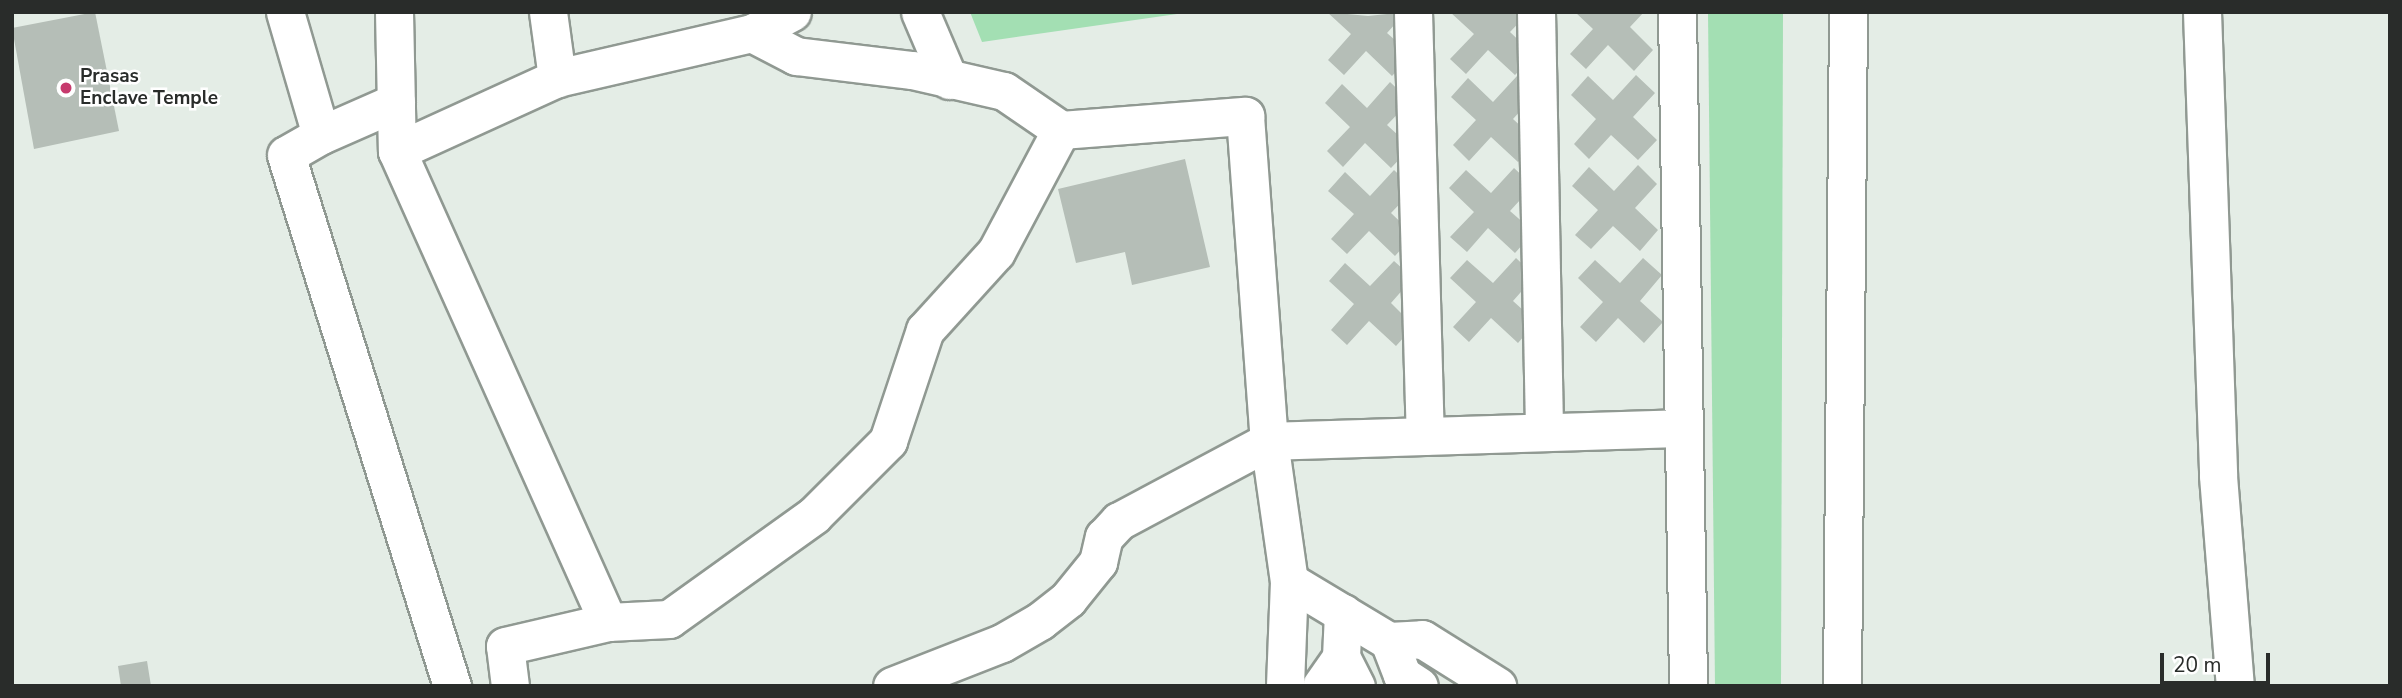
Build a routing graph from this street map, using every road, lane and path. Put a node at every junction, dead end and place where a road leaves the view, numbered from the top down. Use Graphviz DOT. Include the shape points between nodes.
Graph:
graph roads {
  1 [pos="285,12"];
  2 [pos="394,12"];
  3 [pos="548,12"];
  4 [pos="792,12"];
  5 [pos="920,12"];
  6 [pos="1413,12"];
  7 [pos="1535,12"];
  8 [pos="1676,12"];
  9 [pos="1848,12"];
  10 [pos="2202,12"];
  11 [pos="752,33"];
  12 [pos="557,78"];
  13 [pos="949,80"];
  14 [pos="396,102"];
  15 [pos="1061,130"];
  16 [pos="321,135"];
  17 [pos="397,151"];
  18 [pos="1684,428"];
  19 [pos="1544,432"];
  20 [pos="1425,436"];
  21 [pos="1269,441"];
  22 [pos="1289,581"];
  23 [pos="1343,613"];
  24 [pos="608,622"];
  25 [pos="1390,641"];
  26 [pos="1339,676"];
  27 [pos="452,686"];
  28 [pos="510,686"];
  29 [pos="892,686"];
  30 [pos="1285,686"];
  31 [pos="1419,686"];
  32 [pos="1497,686"];
  33 [pos="1688,686"];
  34 [pos="1842,686"];
  35 [pos="2235,686"];
  1 -- 16 [label="street"];
  2 -- 14 [label="street"];
  3 -- 12 [label="street"];
  4 -- 11 [label="street"];
  5 -- 13 [label="street"];
  6 -- 20 [label="street"];
  7 -- 19 [label="street"];
  8 -- 18 [label="street"];
  9 -- 34 [label="street"];
  10 -- 35 [label="street" via="2218,476"];
  11 -- 12 [label="street"];
  11 -- 13 [label="street" via="796,56 912,70"];
  12 -- 17 [label="street"];
  13 -- 15 [label="street" via="1004,91"];
  14 -- 16 [label="street"];
  14 -- 17 [label="street"];
  15 -- 21 [label="street" via="1245,116"];
  15 -- 24 [label="street" via="996,252 925,330 888,441 814,515 669,619"];
  16 -- 27 [label="street" via="286,155"];
  17 -- 24 [label="street"];
  18 -- 19 [label="street"];
  18 -- 33 [label="street"];
  19 -- 20 [label="street"];
  20 -- 21 [label="street"];
  21 -- 22 [label="street"];
  21 -- 29 [label="street" via="1119,521 1104,537 1098,562 1068,599 1040,621 1002,643"];
  22 -- 23 [label="street"];
  22 -- 30 [label="street"];
  23 -- 25 [label="street"];
  23 -- 26 [label="street"];
  24 -- 28 [label="street" via="505,646"];
  25 -- 31 [label="street" via="1402,675"];
  25 -- 32 [label="street" via="1422,639"];
}
